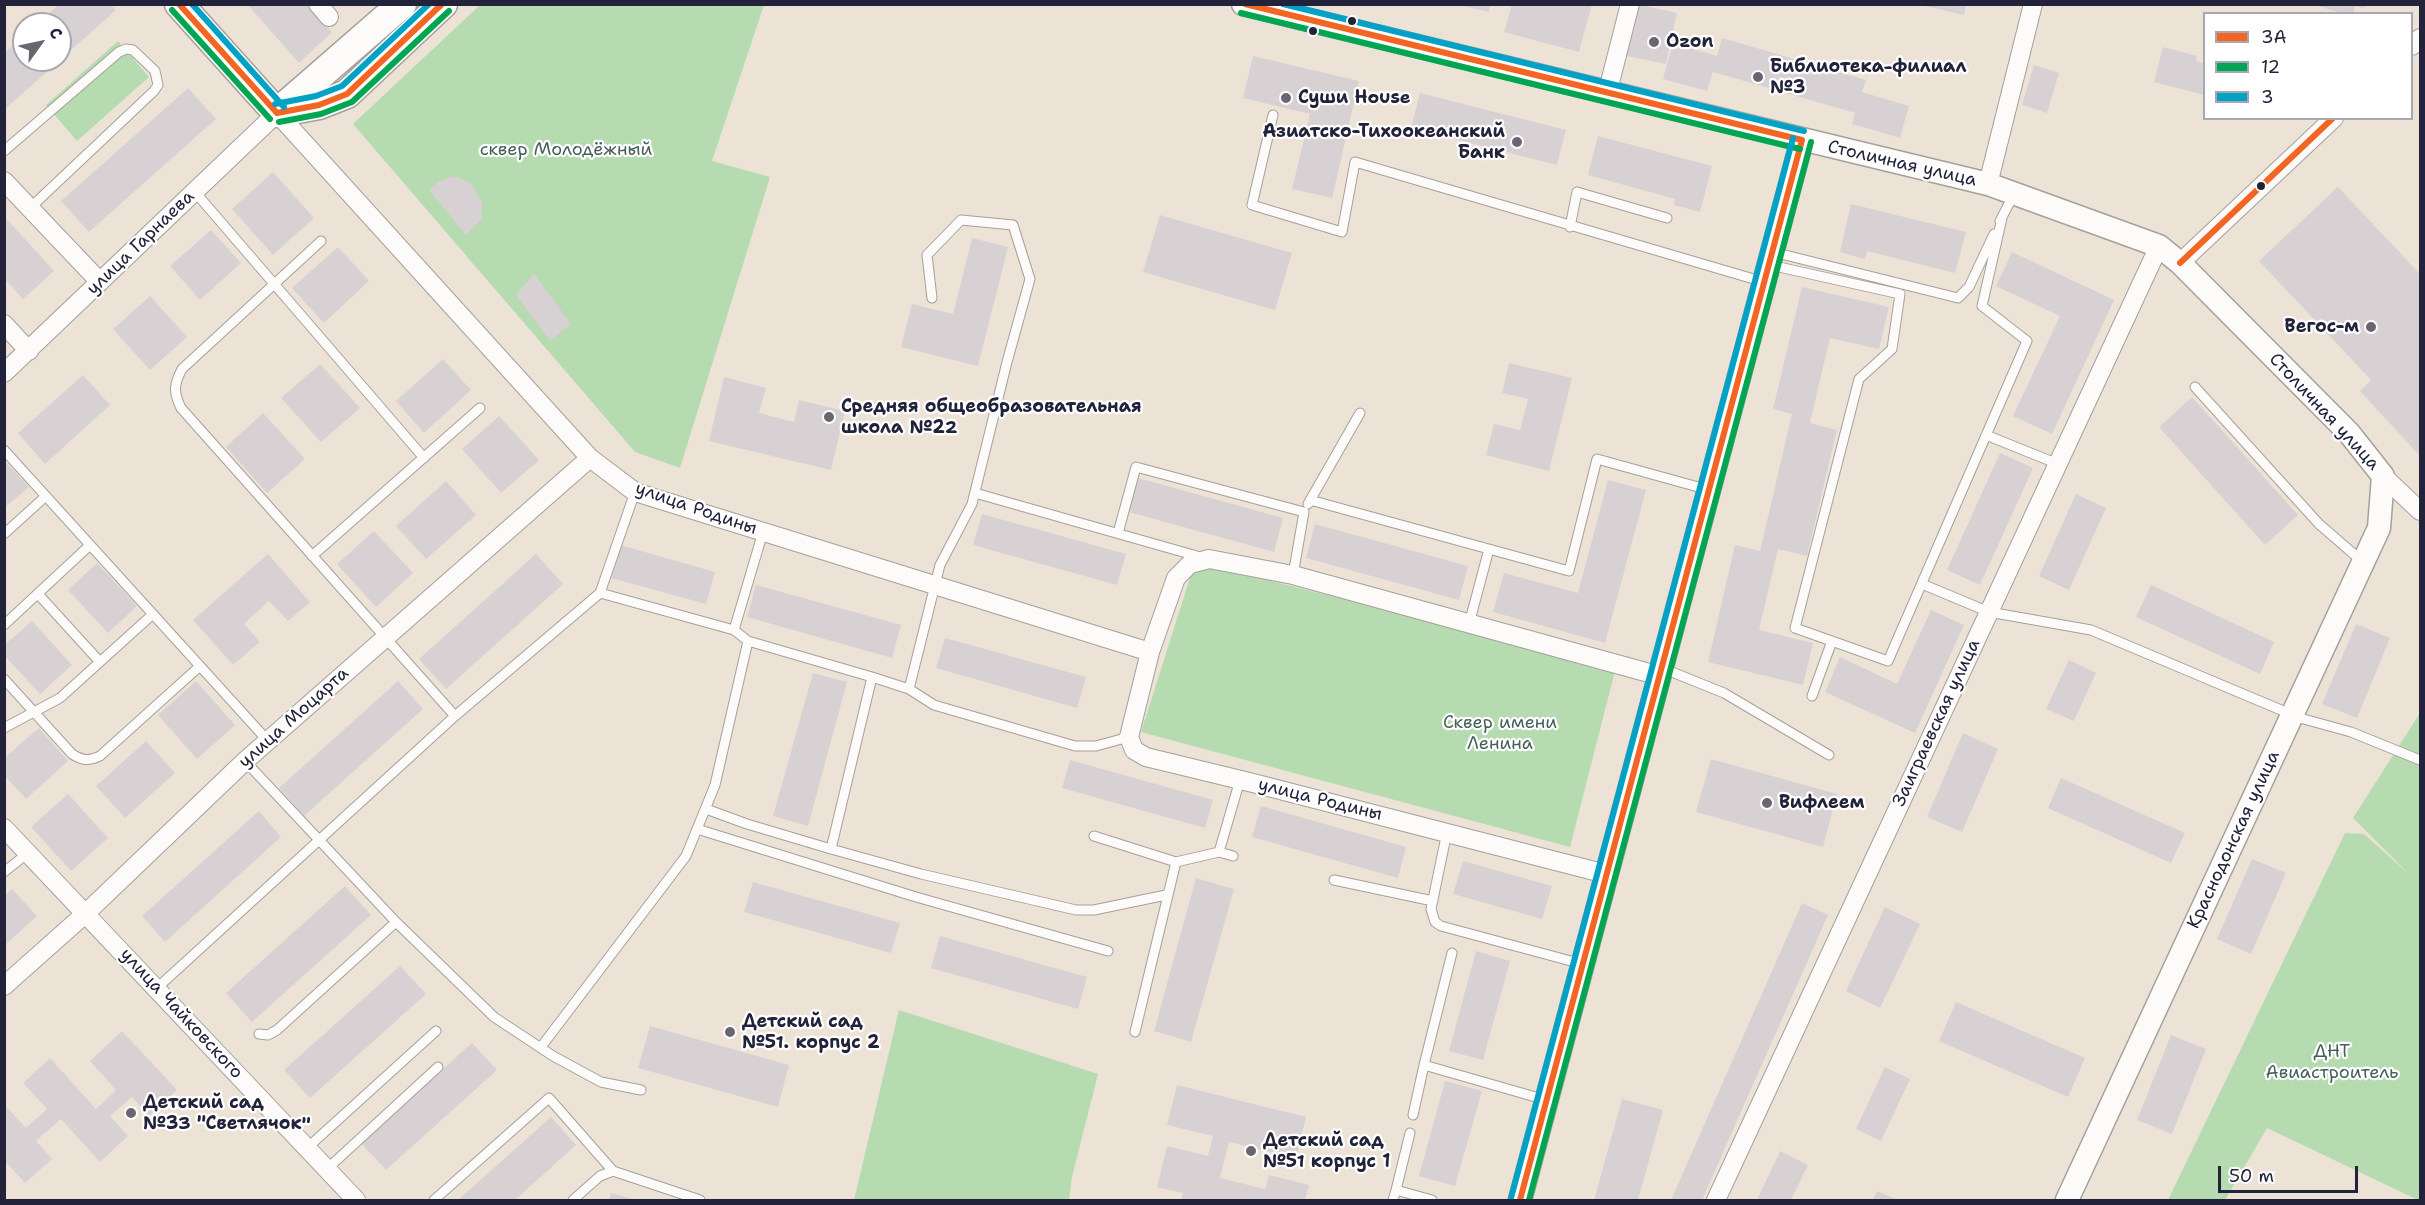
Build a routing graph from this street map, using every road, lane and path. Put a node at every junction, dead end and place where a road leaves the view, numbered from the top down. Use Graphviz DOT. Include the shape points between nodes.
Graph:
graph roads {
  1 [pos="179,4"];
  2 [pos="402,4"];
  3 [pos="443,4"];
  4 [pos="1243,4"];
  5 [pos="1630,4"];
  6 [pos="2033,4"];
  7 [pos="1304,12"];
  8 [pos="1607,94"];
  9 [pos="277,113"];
  10 [pos="1273,115"];
  11 [pos="2332,120"];
  12 [pos="1802,140"];
  13 [pos="4,151"];
  14 [pos="4,182"];
  15 [pos="1988,184"];
  16 [pos="195,192"];
  17 [pos="2014,194"];
  18 [pos="30,208"];
  19 [pos="1667,218"];
  20 [pos="2002,218"];
  21 [pos="1570,226"];
  22 [pos="321,241"];
  23 [pos="2159,246"];
  24 [pos="2180,263"];
  25 [pos="1769,266"];
  26 [pos="100,282"];
  27 [pos="274,284"];
  28 [pos="932,298"];
  29 [pos="4,324"];
  30 [pos="29,351"];
  31 [pos="4,374"];
  32 [pos="2195,387"];
  33 [pos="480,408"];
  34 [pos="1360,413"];
  35 [pos="1986,435"];
  36 [pos="4,450"];
  37 [pos="424,458"];
  38 [pos="590,458"];
  39 [pos="2058,464"];
  40 [pos="2383,476"];
  41 [pos="1709,490"];
  42 [pos="635,492"];
  43 [pos="975,492"];
  44 [pos="46,496"];
  45 [pos="1310,500"];
  46 [pos="1304,512"];
  47 [pos="2421,512"];
  48 [pos="763,532"];
  49 [pos="1118,533"];
  50 [pos="4,534"];
  51 [pos="90,545"];
  52 [pos="1489,549"];
  53 [pos="312,556"];
  54 [pos="1209,559"];
  55 [pos="2363,562"];
  56 [pos="1293,575"];
  57 [pos="937,584"];
  58 [pos="1922,584"];
  59 [pos="600,593"];
  60 [pos="38,594"];
  61 [pos="1989,612"];
  62 [pos="153,614"];
  63 [pos="1469,624"];
  64 [pos="4,625"];
  65 [pos="734,630"];
  66 [pos="386,638"];
  67 [pos="748,641"];
  68 [pos="1832,641"];
  69 [pos="1150,652"];
  70 [pos="100,662"];
  71 [pos="200,666"];
  72 [pos="1661,672"];
  73 [pos="872,677"];
  74 [pos="4,679"];
  75 [pos="909,689"];
  76 [pos="1812,696"];
  77 [pos="35,712"];
  78 [pos="2293,715"];
  79 [pos="456,716"];
  80 [pos="4,728"];
  81 [pos="1129,738"];
  82 [pos="268,741"];
  83 [pos="1829,755"];
  84 [pos="2421,760"];
  85 [pos="245,761"];
  86 [pos="1240,780"];
  87 [pos="706,809"];
  88 [pos="4,828"];
  89 [pos="698,829"];
  90 [pos="1447,832"];
  91 [pos="1094,836"];
  92 [pos="318,840"];
  93 [pos="831,849"];
  94 [pos="1219,852"];
  95 [pos="28,853"];
  96 [pos="1233,856"];
  97 [pos="1176,862"];
  98 [pos="4,872"];
  99 [pos="1606,874"];
  100 [pos="1334,880"];
  101 [pos="1166,895"];
  102 [pos="1433,901"];
  103 [pos="85,914"];
  104 [pos="396,922"];
  105 [pos="1108,951"];
  106 [pos="1452,953"];
  107 [pos="1582,964"];
  108 [pos="4,986"];
  109 [pos="157,988"];
  110 [pos="436,1031"];
  111 [pos="1135,1032"];
  112 [pos="259,1034"];
  113 [pos="542,1047"];
  114 [pos="1425,1065"];
  115 [pos="438,1067"];
  116 [pos="641,1090"];
  117 [pos="1546,1100"];
  118 [pos="1413,1115"];
  119 [pos="1410,1133"];
  120 [pos="307,1148"];
  121 [pos="327,1169"];
  122 [pos="613,1171"];
  123 [pos="1396,1190"];
  124 [pos="687,1198"];
  125 [pos="357,1200"];
  126 [pos="434,1200"];
  127 [pos="573,1200"];
  128 [pos="700,1200"];
  129 [pos="1393,1200"];
  130 [pos="1432,1200"];
  131 [pos="1520,1200"];
  132 [pos="1716,1200"];
  133 [pos="2067,1200"];
  1 -- 9 [label="main road"];
  2 -- 9 [label="main road, улица Гарнаева"];
  3 -- 9 [label="main road" via="346,94 319,105"];
  4 -- 7 [label="street, Столичная улица"];
  5 -- 8 [label="street"];
  6 -- 15 [label="street"];
  7 -- 8 [label="street, Столичная улица"];
  8 -- 12 [label="street, Столичная улица"];
  9 -- 16 [label="street, улица Гарнаева"];
  9 -- 38 [label="street, улица Родины"];
  10 -- 21 [label="lane" via="1252,205 1342,232 1355,162"];
  11 -- 24 [label="street"];
  12 -- 15 [label="street, Столичная улица"];
  12 -- 25 [label="street"];
  13 -- 18 [label="lane" via="119,52 133,50 155,71 158,85 154,91"];
  14 -- 18 [label="street"];
  15 -- 17 [label="street, Столичная улица"];
  16 -- 26 [label="street, улица Гарнаева"];
  16 -- 27 [label="lane"];
  17 -- 20 [label="lane"];
  17 -- 23 [label="street, Столичная улица"];
  18 -- 26 [label="street"];
  19 -- 21 [label="lane" via="1577,192"];
  20 -- 25 [label="lane" via="1969,287 1958,298"];
  20 -- 35 [label="lane" via="1982,306 2027,341"];
  21 -- 25 [label="lane"];
  22 -- 27 [label="lane"];
  23 -- 24 [label="street, Столичная улица"];
  23 -- 39 [label="street, Заиграевская улица"];
  24 -- 40 [label="street, Столичная улица" via="2349,433"];
  25 -- 41 [label="street"];
  25 -- 68 [label="lane" via="1900,294 1892,349 1859,379 1795,628"];
  26 -- 30 [label="street, улица Гарнаева"];
  27 -- 37 [label="lane"];
  27 -- 53 [label="lane" via="182,369 175,381 175,395 181,408"];
  28 -- 43 [label="lane" via="927,255 961,220 1013,225 1030,279"];
  29 -- 30 [label="street"];
  30 -- 31 [label="street, улица Гарнаева"];
  32 -- 55 [label="lane" via="2319,524"];
  33 -- 37 [label="lane"];
  34 -- 45 [label="lane"];
  35 -- 39 [label="lane"];
  35 -- 58 [label="lane"];
  36 -- 44 [label="lane"];
  37 -- 53 [label="lane"];
  38 -- 42 [label="street, улица Родины"];
  38 -- 66 [label="street, улица Моцарта"];
  39 -- 61 [label="street, Заиграевская улица"];
  40 -- 47 [label="street, Столичная улица"];
  40 -- 55 [label="street, Краснодонская улица" via="2379,528"];
  41 -- 52 [label="lane" via="1598,459 1569,571"];
  41 -- 72 [label="street"];
  42 -- 48 [label="street, улица Родины"];
  42 -- 59 [label="lane"];
  43 -- 49 [label="lane"];
  43 -- 57 [label="lane" via="940,565"];
  44 -- 50 [label="lane"];
  44 -- 51 [label="lane"];
  45 -- 46 [label="lane"];
  45 -- 52 [label="lane"];
  46 -- 49 [label="lane" via="1136,467"];
  46 -- 56 [label="lane"];
  48 -- 57 [label="street, улица Родины"];
  48 -- 65 [label="lane"];
  49 -- 54 [label="lane"];
  51 -- 60 [label="lane"];
  51 -- 62 [label="lane"];
  52 -- 63 [label="lane"];
  53 -- 66 [label="lane"];
  54 -- 56 [label="street"];
  54 -- 69 [label="street" via="1190,564 1176,578"];
  55 -- 78 [label="street, Краснодонская улица"];
  56 -- 63 [label="street"];
  57 -- 69 [label="street, улица Родины"];
  57 -- 75 [label="lane"];
  58 -- 61 [label="lane"];
  58 -- 68 [label="lane" via="1888,661"];
  59 -- 65 [label="lane"];
  59 -- 79 [label="lane"];
  60 -- 64 [label="lane"];
  60 -- 70 [label="lane"];
  61 -- 78 [label="lane" via="2091,630"];
  61 -- 132 [label="street, Заиграевская улица"];
  62 -- 70 [label="lane"];
  62 -- 71 [label="lane"];
  63 -- 72 [label="street"];
  65 -- 67 [label="lane"];
  66 -- 79 [label="lane"];
  66 -- 82 [label="street, улица Моцарта"];
  67 -- 73 [label="lane"];
  67 -- 87 [label="lane"];
  68 -- 76 [label="lane"];
  69 -- 81 [label="street"];
  70 -- 77 [label="lane" via="60,698"];
  71 -- 77 [label="lane" via="91,760 81,760 72,754"];
  71 -- 82 [label="lane"];
  72 -- 83 [label="lane" via="1724,693"];
  72 -- 99 [label="street"];
  73 -- 75 [label="lane"];
  73 -- 93 [label="lane"];
  74 -- 77 [label="lane"];
  75 -- 81 [label="lane" via="934,705 1075,746 1096,746"];
  77 -- 80 [label="lane"];
  78 -- 84 [label="lane" via="2351,732"];
  78 -- 133 [label="street, Краснодонская улица"];
  79 -- 92 [label="lane"];
  81 -- 86 [label="street, улица Родины" via="1134,750 1146,757"];
  82 -- 85 [label="street, улица Моцарта"];
  85 -- 92 [label="lane"];
  85 -- 103 [label="street, улица Моцарта"];
  86 -- 90 [label="street, улица Родины"];
  86 -- 94 [label="lane"];
  87 -- 89 [label="lane"];
  87 -- 93 [label="lane"];
  88 -- 95 [label="street, улица Чайковского"];
  89 -- 105 [label="lane" via="916,897"];
  89 -- 113 [label="lane" via="686,856"];
  90 -- 99 [label="street, улица Родины"];
  90 -- 102 [label="lane"];
  91 -- 97 [label="lane"];
  92 -- 104 [label="lane"];
  92 -- 109 [label="lane"];
  93 -- 101 [label="lane" via="1076,910"];
  94 -- 96 [label="lane"];
  94 -- 97 [label="lane"];
  95 -- 98 [label="lane"];
  95 -- 103 [label="street, улица Чайковского"];
  97 -- 101 [label="lane"];
  99 -- 107 [label="street"];
  100 -- 102 [label="lane"];
  101 -- 111 [label="lane"];
  102 -- 107 [label="lane" via="1432,916 1441,926"];
  103 -- 108 [label="street, улица Моцарта"];
  103 -- 109 [label="street, улица Чайковского"];
  104 -- 112 [label="lane" via="277,1030"];
  104 -- 113 [label="lane" via="494,1017"];
  106 -- 114 [label="lane"];
  107 -- 117 [label="street"];
  109 -- 120 [label="street, улица Чайковского"];
  110 -- 120 [label="lane"];
  113 -- 116 [label="lane" via="601,1082"];
  114 -- 117 [label="lane"];
  114 -- 118 [label="lane"];
  115 -- 121 [label="lane"];
  117 -- 131 [label="street"];
  119 -- 123 [label="lane"];
  120 -- 121 [label="street, улица Чайковского"];
  121 -- 125 [label="street, улица Чайковского"];
  122 -- 124 [label="lane"];
  122 -- 126 [label="lane" via="549,1098"];
  122 -- 127 [label="lane" via="600,1176"];
  123 -- 129 [label="lane"];
  123 -- 130 [label="lane"];
  124 -- 128 [label="lane"];
}
